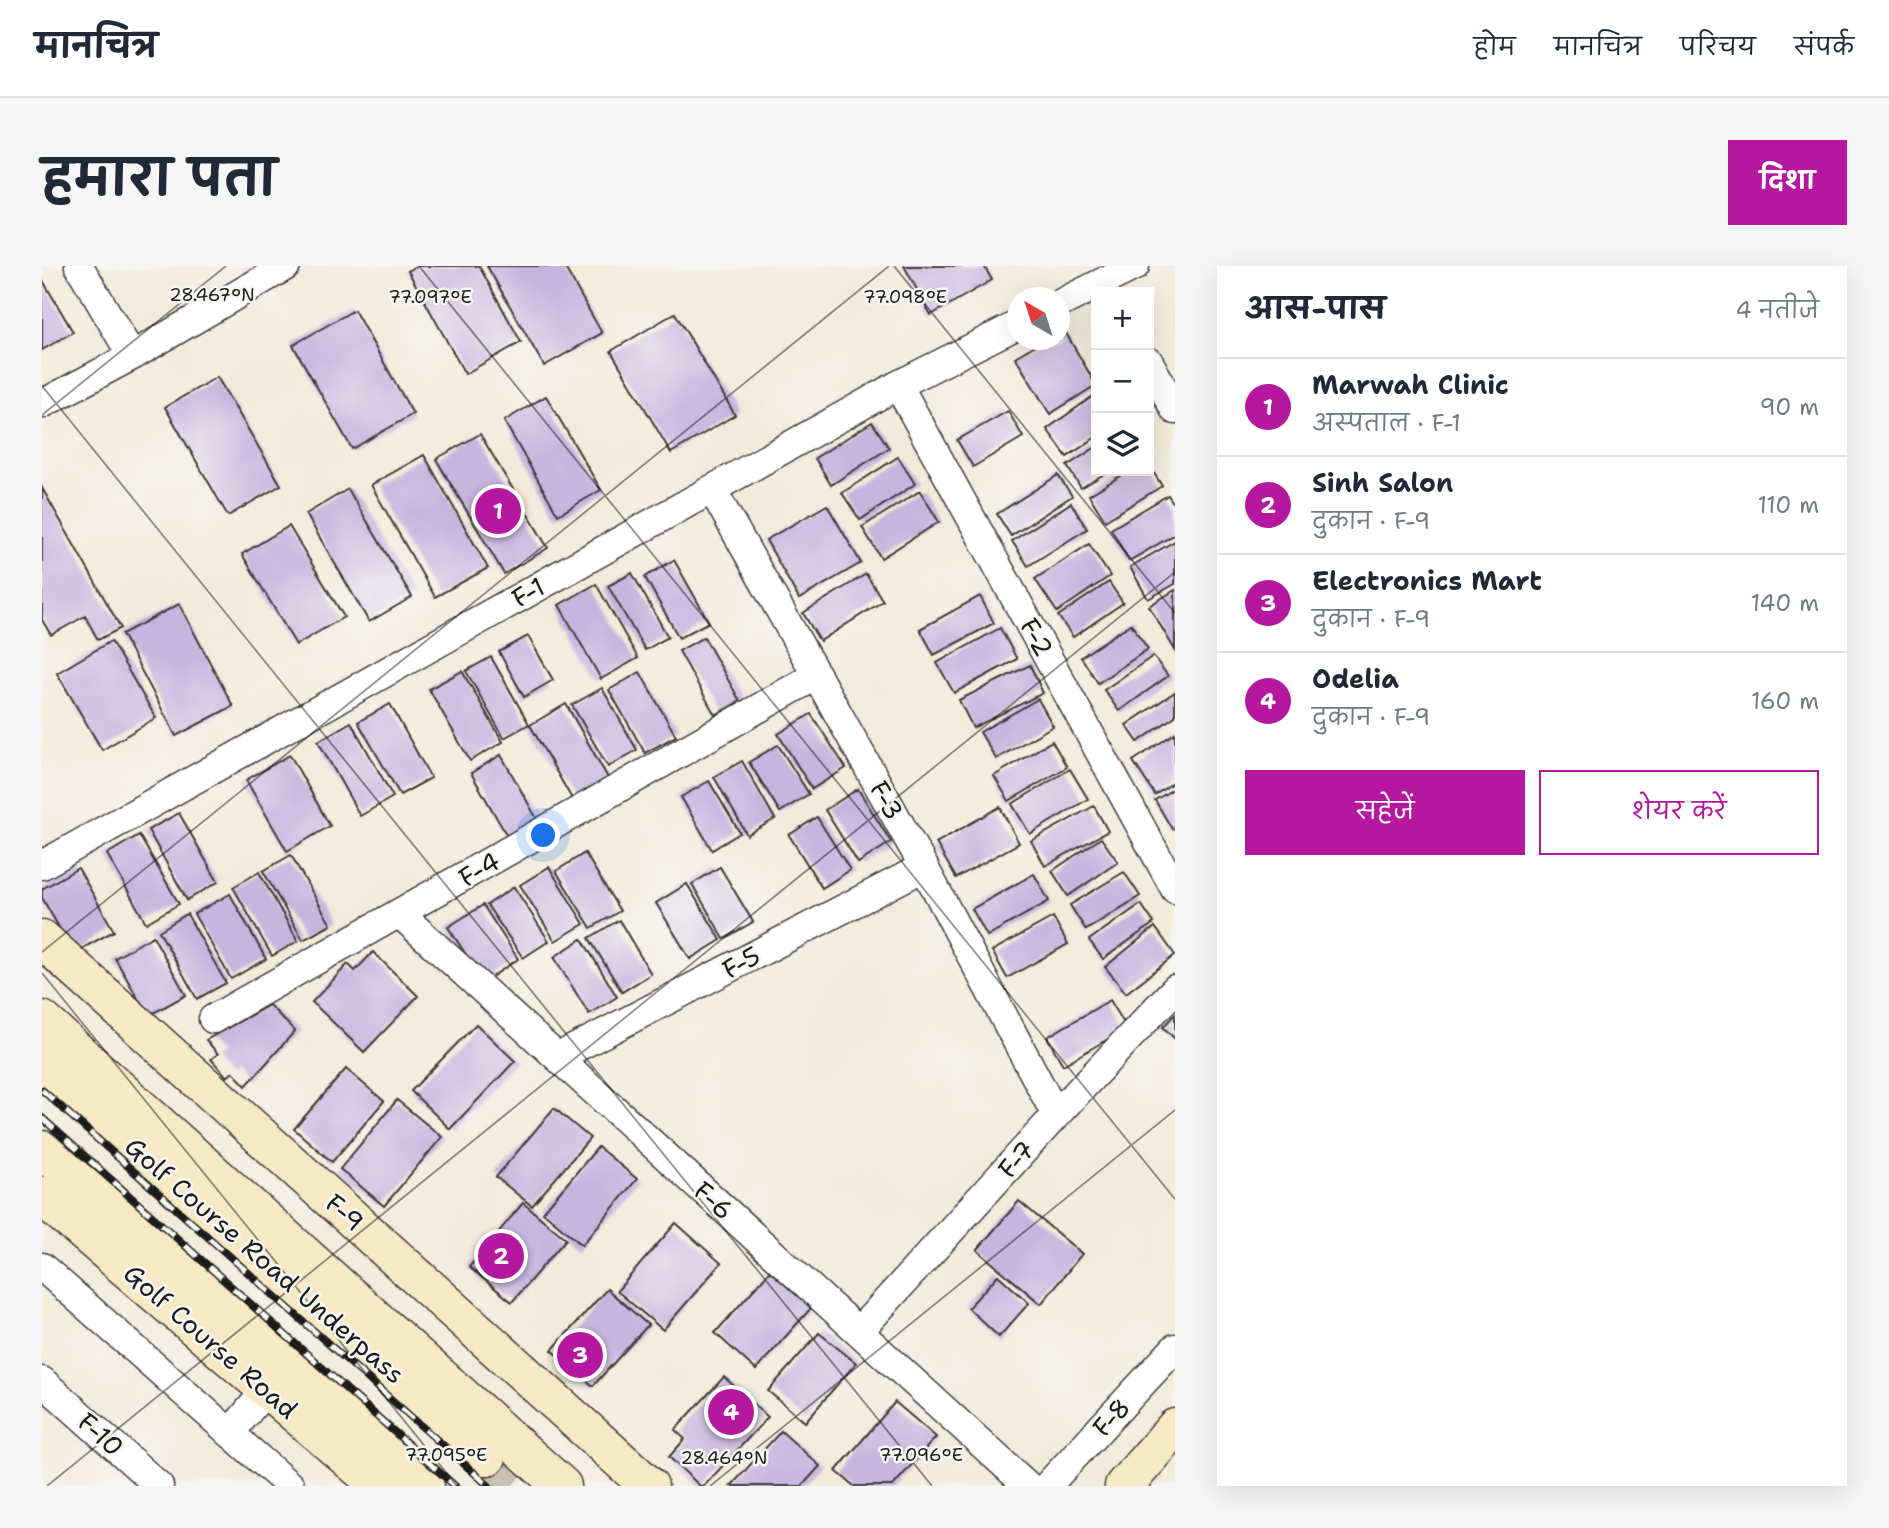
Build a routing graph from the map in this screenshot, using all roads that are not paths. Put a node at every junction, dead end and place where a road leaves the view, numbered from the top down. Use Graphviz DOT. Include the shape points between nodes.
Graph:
graph roads {
  1 [pos="79,266"];
  2 [pos="286,266"];
  3 [pos="1135,266"];
  4 [pos="1104,280"];
  5 [pos="1070,298"];
  6 [pos="1007,330"];
  7 [pos="132,356"];
  8 [pos="1154,371"];
  9 [pos="898,385"];
  10 [pos="42,404"];
  11 [pos="1175,410"];
  12 [pos="712,489"];
  13 [pos="817,675"];
  14 [pos="42,865"];
  15 [pos="924,867"];
  16 [pos="1175,889"];
  17 [pos="400,914"];
  18 [pos="42,939"];
  19 [pos="1175,989"];
  20 [pos="42,1020"];
  21 [pos="213,1020"];
  22 [pos="558,1058"];
  23 [pos="42,1063"];
  24 [pos="1056,1115"];
  25 [pos="42,1150"];
  26 [pos="42,1196"];
  27 [pos="42,1267"];
  28 [pos="859,1331"];
  29 [pos="1175,1348"];
  30 [pos="42,1381"];
  31 [pos="267,1390"];
  32 [pos="1175,1428"];
  33 [pos="230,1433"];
  34 [pos="487,1457"];
  35 [pos="159,1486"];
  36 [pos="290,1486"];
  37 [pos="380,1486"];
  38 [pos="425,1486"];
  39 [pos="562,1486"];
  40 [pos="649,1486"];
  41 [pos="1027,1486"];
  42 [pos="1047,1486"];
  43 [pos="1124,1486"];
  1 -- 7 [label="street"];
  2 -- 7 [label="street"];
  3 -- 4 [label="street"];
  4 -- 5 [label="street"];
  6 -- 9 [label="street, F-1"];
  7 -- 10 [label="street"];
  8 -- 11 [label="street"];
  9 -- 12 [label="street, F-1"];
  9 -- 16 [label="street, F-2"];
  12 -- 13 [label="street, F-3"];
  12 -- 14 [label="street, F-1"];
  13 -- 15 [label="street, F-3"];
  13 -- 17 [label="street, F-4"];
  15 -- 22 [label="street, F-5"];
  15 -- 24 [label="street, F-3"];
  17 -- 21 [label="street, F-4"];
  17 -- 22 [label="street, F-6"];
  18 -- 40 [label="street, F-9"];
  19 -- 24 [label="street, F-7"];
  20 -- 39 [label="street"];
  22 -- 28 [label="street, F-6"];
  23 -- 34 [label="street, Golf Course Road Underpass"];
  24 -- 28 [label="street, F-7"];
  25 -- 38 [label="street"];
  26 -- 31 [label="street, Golf Course Road"];
  27 -- 33 [label="street"];
  28 -- 41 [label="street, F-6"];
  29 -- 42 [label="street, F-8"];
  30 -- 35 [label="street, F-10"];
  31 -- 33 [label="street"];
  31 -- 37 [label="street, Golf Course Road"];
  32 -- 43 [label="street"];
  33 -- 36 [label="street"];
}
